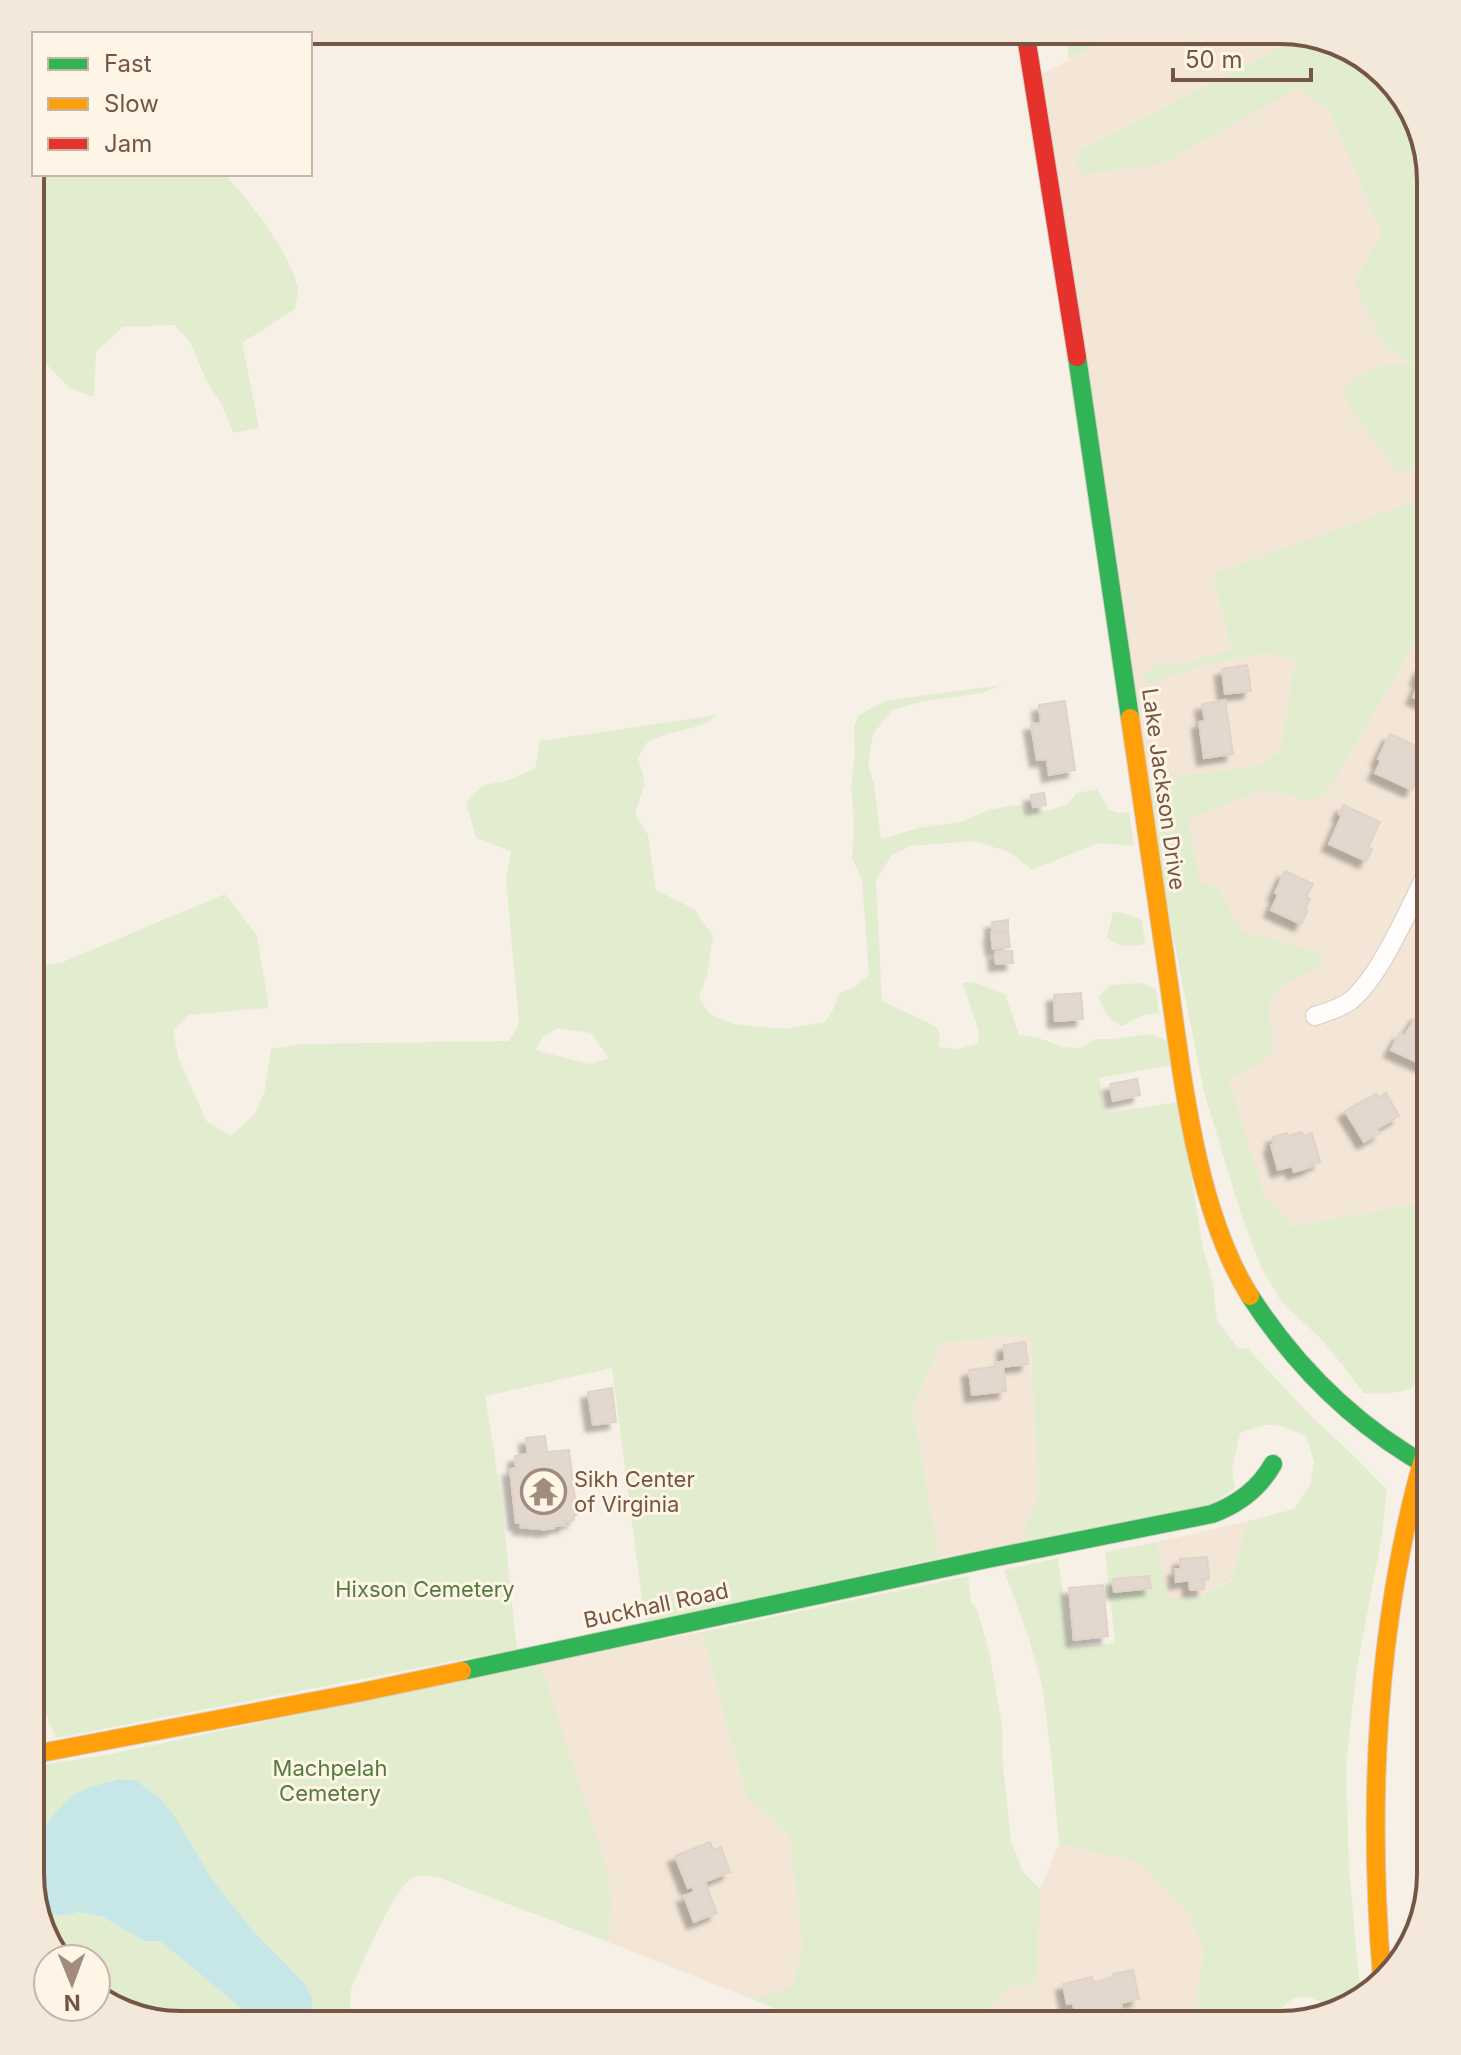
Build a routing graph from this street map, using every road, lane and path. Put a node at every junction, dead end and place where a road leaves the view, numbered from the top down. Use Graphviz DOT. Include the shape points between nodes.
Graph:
graph roads {
  1 [pos="1027,44"];
  2 [pos="1417,892"];
  3 [pos="1315,1016"];
  4 [pos="1417,1460"];
  5 [pos="1273,1464"];
  6 [pos="1417,1490"];
  7 [pos="44,1752"];
  8 [pos="1381,1966"];
  1 -- 4 [label="main road, Lake Jackson Drive" via="1181,1068 1215,1216 1228,1255 1262,1315 1338,1402"];
  2 -- 3 [label="street" via="1363,987 1337,1009"];
  5 -- 7 [label="main road, Buckhall Road" via="1244,1499 1212,1514 362,1692"];
  6 -- 8 [label="main road" via="1387,1622 1377,1712 1373,1834"];
}
